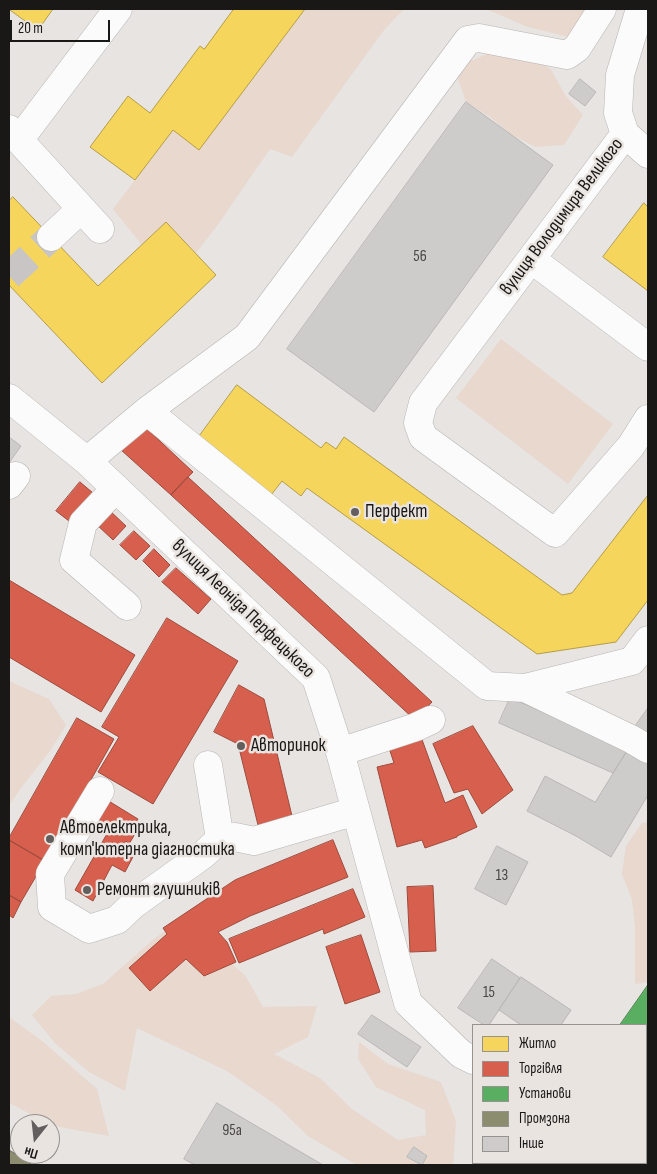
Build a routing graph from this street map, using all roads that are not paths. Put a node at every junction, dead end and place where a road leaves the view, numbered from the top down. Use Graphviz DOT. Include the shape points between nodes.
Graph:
graph roads {
  1 [pos="118,9"];
  2 [pos="602,9"];
  3 [pos="640,9"];
  4 [pos="14,134"];
  5 [pos="625,134"];
  6 [pos="648,154"];
  7 [pos="81,209"];
  8 [pos="100,228"];
  9 [pos="51,237"];
  10 [pos="531,259"];
  11 [pos="648,347"];
  12 [pos="9,398"];
  13 [pos="147,411"];
  14 [pos="648,419"];
  15 [pos="87,461"];
  16 [pos="116,488"];
  17 [pos="126,606"];
  18 [pos="648,640"];
  19 [pos="525,688"];
  20 [pos="431,720"];
  21 [pos="648,749"];
  22 [pos="340,752"];
  23 [pos="208,765"];
  24 [pos="100,791"];
  25 [pos="356,812"];
  26 [pos="220,839"];
  27 [pos="472,1060"];
  1 -- 4 [label="street"];
  2 -- 13 [label="street" via="577,48 567,55 479,38 468,40 247,337"];
  3 -- 5 [label="street, вулиця Володимира Великого" via="620,75 618,113"];
  4 -- 7 [label="street"];
  5 -- 6 [label="street"];
  5 -- 10 [label="street, вулиця Володимира Великого"];
  7 -- 8 [label="street"];
  7 -- 9 [label="street"];
  10 -- 11 [label="street"];
  10 -- 14 [label="street, вулиця Володимира Великого" via="423,403 418,423 423,437 555,533 630,446"];
  12 -- 15 [label="street, вулиця Леоніда Перфецького"];
  13 -- 15 [label="street"];
  13 -- 19 [label="street" via="487,686"];
  15 -- 16 [label="street, вулиця Леоніда Перфецького"];
  16 -- 17 [label="street" via="83,523 74,560"];
  16 -- 22 [label="street, вулиця Леоніда Перфецького" via="316,678"];
  18 -- 19 [label="street" via="632,660"];
  19 -- 21 [label="street"];
  20 -- 22 [label="street"];
  22 -- 25 [label="street, вулиця Леоніда Перфецького"];
  23 -- 26 [label="street"];
  24 -- 26 [label="street" via="50,874 52,907 89,929 116,920"];
  25 -- 26 [label="street" via="254,841 235,837"];
  25 -- 27 [label="street, вулиця Леоніда Перфецького" via="408,1003 461,1054"];
}
